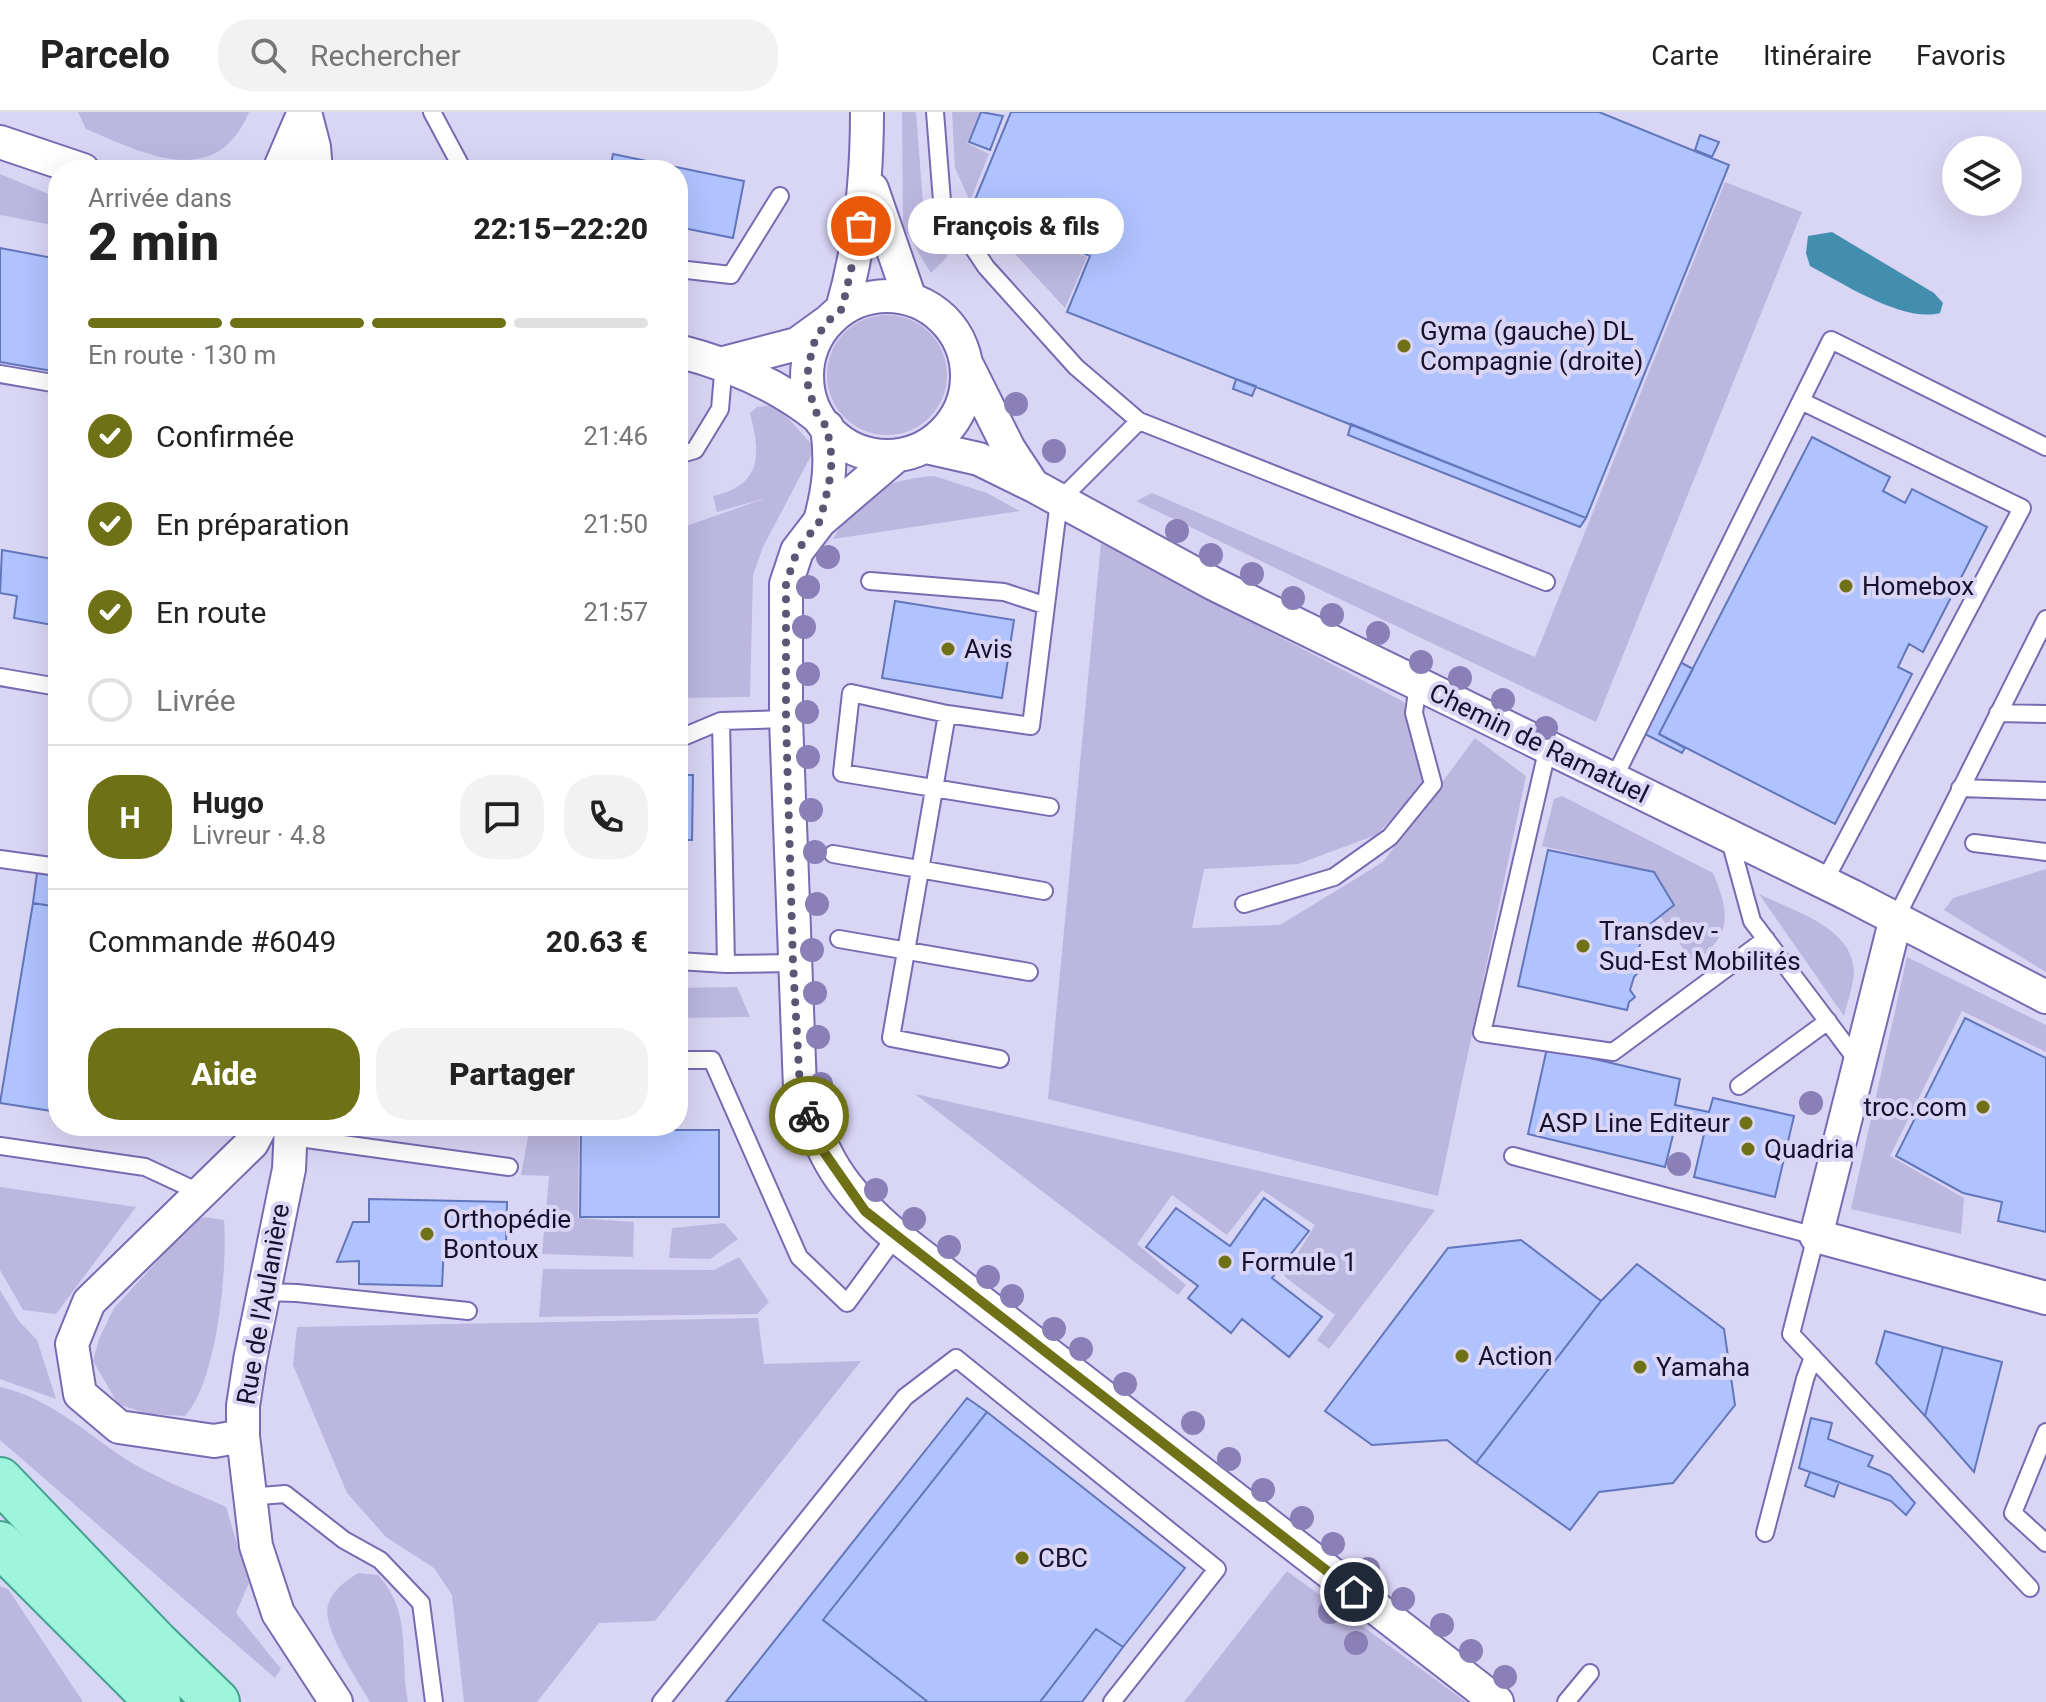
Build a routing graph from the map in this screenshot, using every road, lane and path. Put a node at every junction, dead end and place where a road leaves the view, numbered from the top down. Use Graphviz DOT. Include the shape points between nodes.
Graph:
graph roads {
  1 [pos="305,112"];
  2 [pos="432,112"];
  3 [pos="867,112"];
  4 [pos="935,112"];
  5 [pos="0,134"];
  6 [pos="0,142"];
  7 [pos="33,152"];
  8 [pos="55,160"];
  9 [pos="283,160"];
  10 [pos="315,160"];
  11 [pos="458,160"];
  12 [pos="867,170"];
  13 [pos="780,196"];
  14 [pos="688,270"];
  15 [pos="910,299"];
  16 [pos="834,316"];
  17 [pos="688,354"];
  18 [pos="724,363"];
  19 [pos="968,367"];
  20 [pos="0,374"];
  21 [pos="48,382"];
  22 [pos="1801,401"];
  23 [pos="1139,421"];
  24 [pos="822,422"];
  25 [pos="2046,447"];
  26 [pos="688,452"];
  27 [pos="911,452"];
  28 [pos="1046,494"];
  29 [pos="820,521"];
  30 [pos="870,581"];
  31 [pos="1546,582"];
  32 [pos="1044,605"];
  33 [pos="2046,619"];
  34 [pos="0,677"];
  35 [pos="1418,684"];
  36 [pos="48,685"];
  37 [pos="1998,713"];
  38 [pos="947,714"];
  39 [pos="2046,714"];
  40 [pos="786,719"];
  41 [pos="721,721"];
  42 [pos="688,735"];
  43 [pos="1548,747"];
  44 [pos="1613,780"];
  45 [pos="1960,788"];
  46 [pos="934,789"];
  47 [pos="2046,791"];
  48 [pos="1050,807"];
  49 [pos="1729,836"];
  50 [pos="1974,843"];
  51 [pos="2046,852"];
  52 [pos="833,854"];
  53 [pos="0,859"];
  54 [pos="48,866"];
  55 [pos="920,869"];
  56 [pos="1824,882"];
  57 [pos="1044,891"];
  58 [pos="1244,904"];
  59 [pos="1896,918"];
  60 [pos="839,939"];
  61 [pos="1766,939"];
  62 [pos="906,950"];
  63 [pos="688,962"];
  64 [pos="793,963"];
  65 [pos="726,964"];
  66 [pos="1029,972"];
  67 [pos="2046,997"];
  68 [pos="1828,1021"];
  69 [pos="1000,1059"];
  70 [pos="688,1060"];
  71 [pos="1860,1064"];
  72 [pos="1739,1086"];
  73 [pos="256,1136"];
  74 [pos="292,1136"];
  75 [pos="317,1136"];
  76 [pos="0,1146"];
  77 [pos="1513,1156"];
  78 [pos="509,1167"];
  79 [pos="201,1193"];
  80 [pos="896,1236"];
  81 [pos="1816,1236"];
  82 [pos="262,1292"];
  83 [pos="2046,1298"];
  84 [pos="468,1311"];
  85 [pos="1813,1357"];
  86 [pos="2046,1432"];
  87 [pos="243,1436"];
  88 [pos="0,1480"];
  89 [pos="248,1497"];
  90 [pos="1765,1533"];
  91 [pos="2046,1543"];
  92 [pos="0,1544"];
  93 [pos="35,1582"];
  94 [pos="2030,1588"];
  95 [pos="1590,1673"];
  96 [pos="117,1702"];
  97 [pos="158,1702"];
  98 [pos="217,1702"];
  99 [pos="336,1702"];
  100 [pos="434,1702"];
  101 [pos="661,1702"];
  102 [pos="1112,1702"];
  103 [pos="1497,1702"];
  104 [pos="1566,1702"];
  1 -- 9 [label="street"];
  1 -- 10 [label="street"];
  2 -- 11 [label="lane"];
  3 -- 12 [label="street"];
  4 -- 23 [label="lane" via="942,201 986,267 1076,367"];
  5 -- 7 [label="street"];
  6 -- 7 [label="street"];
  7 -- 8 [label="street"];
  12 -- 15 [label="street"];
  12 -- 16 [label="street" via="861,226"];
  13 -- 14 [label="lane" via="731,275"];
  15 -- 16 [label="street" via="863,299"];
  15 -- 19 [label="street" via="938,313 958,337"];
  16 -- 18 [label="street" via="797,344"];
  16 -- 24 [label="street" via="815,340 808,367 808,388"];
  17 -- 18 [label="street"];
  18 -- 24 [label="street" via="796,399"];
  18 -- 26 [label="lane" via="720,409 695,450"];
  19 -- 27 [label="street" via="965,399 950,427"];
  19 -- 28 [label="street" via="1009,449"];
  20 -- 21 [label="lane"];
  22 -- 25 [label="lane" via="1831,340"];
  22 -- 44 [label="lane"];
  22 -- 56 [label="lane" via="2022,508"];
  23 -- 28 [label="lane"];
  23 -- 31 [label="lane"];
  24 -- 27 [label="street" via="838,440 863,453"];
  24 -- 29 [label="street" via="832,459"];
  27 -- 28 [label="street, Chemin de Ramatuel" via="979,459"];
  27 -- 29 [label="street"];
  28 -- 32 [label="lane"];
  28 -- 35 [label="street, Chemin de Ramatuel"];
  29 -- 40 [label="street" via="797,551 786,584"];
  30 -- 32 [label="lane" via="1004,592"];
  32 -- 38 [label="lane" via="1031,726"];
  33 -- 37 [label="lane"];
  34 -- 36 [label="lane"];
  35 -- 43 [label="street, Chemin de Ramatuel"];
  35 -- 58 [label="lane" via="1414,713 1433,784 1390,837 1334,877"];
  37 -- 39 [label="lane"];
  37 -- 45 [label="lane"];
  38 -- 46 [label="lane"];
  38 -- 46 [label="lane" via="851,693 842,773"];
  40 -- 41 [label="lane"];
  40 -- 64 [label="street"];
  41 -- 42 [label="lane"];
  41 -- 65 [label="lane"];
  43 -- 44 [label="street, Chemin de Ramatuel"];
  43 -- 61 [label="lane" via="1482,1033 1613,1052"];
  44 -- 49 [label="street, Chemin de Ramatuel"];
  45 -- 47 [label="lane"];
  45 -- 59 [label="lane"];
  46 -- 48 [label="lane"];
  46 -- 55 [label="lane"];
  49 -- 56 [label="street, Chemin de Ramatuel"];
  49 -- 61 [label="lane" via="1752,921"];
  50 -- 51 [label="lane"];
  52 -- 55 [label="lane"];
  53 -- 54 [label="lane"];
  55 -- 57 [label="lane"];
  55 -- 62 [label="lane"];
  56 -- 59 [label="street, Chemin de Ramatuel"];
  59 -- 67 [label="street, Chemin de Ramatuel"];
  59 -- 71 [label="street"];
  60 -- 62 [label="lane"];
  61 -- 68 [label="lane"];
  62 -- 66 [label="lane"];
  62 -- 69 [label="lane" via="891,1038"];
  63 -- 65 [label="lane"];
  64 -- 65 [label="lane"];
  64 -- 80 [label="street" via="800,1088 819,1145 865,1211"];
  68 -- 71 [label="lane"];
  68 -- 72 [label="lane"];
  70 -- 80 [label="lane" via="712,1060 799,1257 847,1303"];
  71 -- 81 [label="street"];
  73 -- 79 [label="street"];
  74 -- 82 [label="street, Rue de l'Aulanière"];
  75 -- 78 [label="lane"];
  76 -- 79 [label="lane" via="145,1167"];
  77 -- 81 [label="lane"];
  79 -- 87 [label="street" via="89,1302 72,1344 80,1394 119,1427 214,1441"];
  80 -- 103 [label="street"];
  81 -- 83 [label="street"];
  81 -- 85 [label="lane" via="1791,1334"];
  82 -- 84 [label="lane"];
  82 -- 87 [label="street, Rue de l'Aulanière"];
  85 -- 90 [label="lane"];
  85 -- 94 [label="lane"];
  86 -- 91 [label="lane" via="2013,1513"];
  87 -- 89 [label="street, Rue de l'Aulanière"];
  88 -- 98 [label="main road"];
  89 -- 99 [label="street, Rue de l'Aulanière" via="256,1546 278,1613"];
  89 -- 100 [label="lane" via="285,1494 344,1540 380,1560 421,1603"];
  92 -- 93 [label="main road"];
  93 -- 96 [label="main road"];
  93 -- 97 [label="main road"];
  95 -- 104 [label="lane"];
  101 -- 102 [label="lane" via="905,1397 956,1358 1217,1569"];
}
